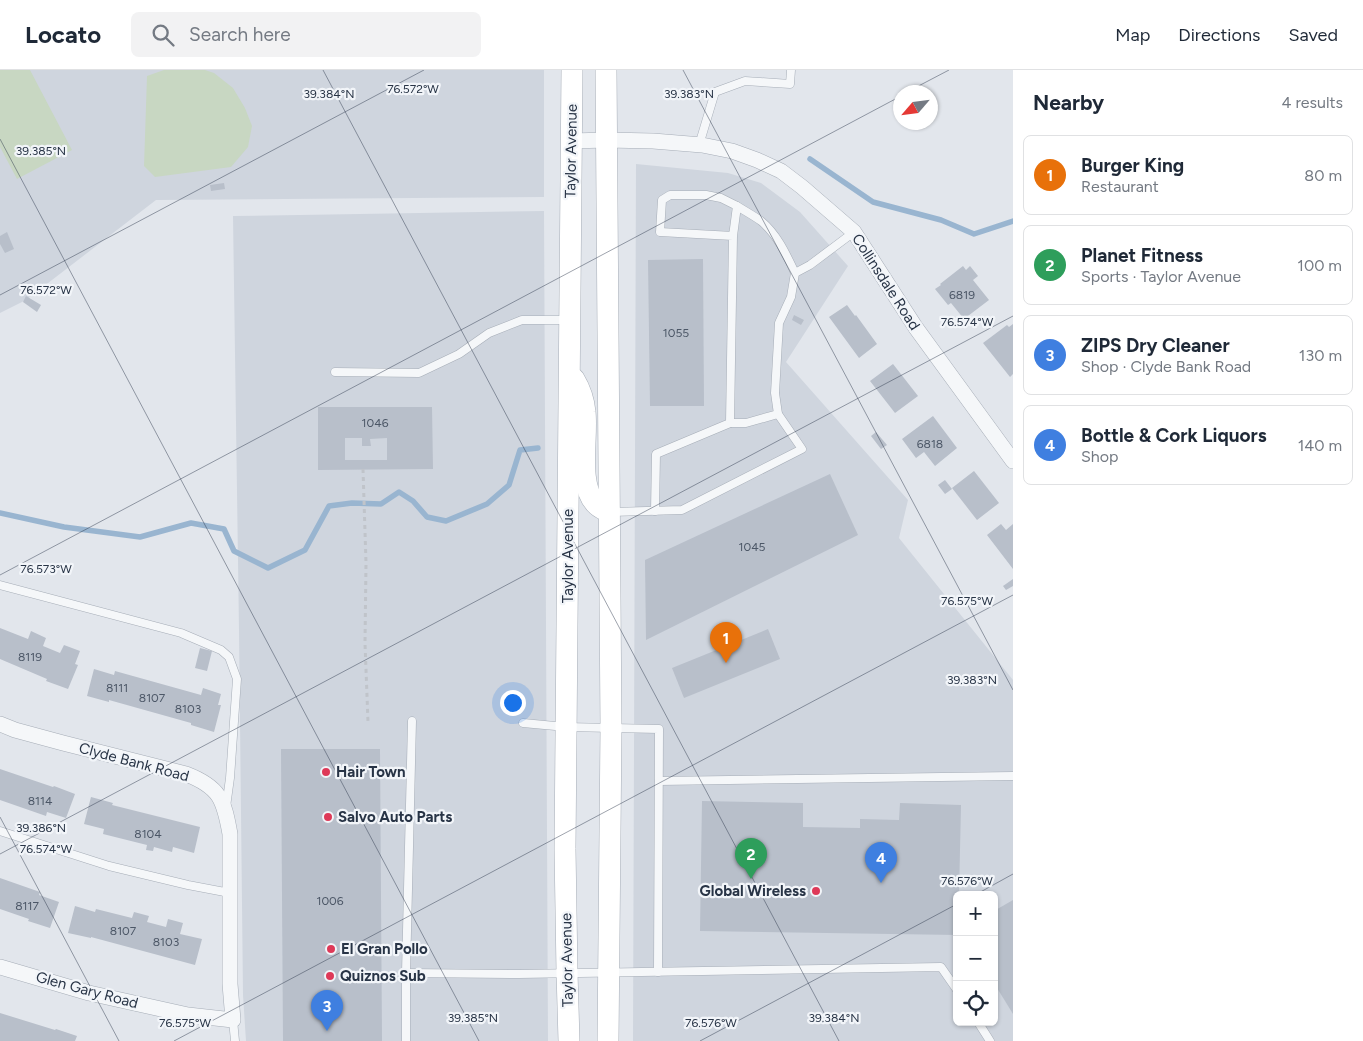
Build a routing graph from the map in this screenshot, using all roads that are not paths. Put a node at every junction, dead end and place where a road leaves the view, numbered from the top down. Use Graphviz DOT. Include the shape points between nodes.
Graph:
graph roads {
  1 [pos="572,70"];
  2 [pos="606,70"];
  3 [pos="791,70"];
  4 [pos="607,140"];
  5 [pos="571,141"];
  6 [pos="700,144"];
  7 [pos="737,206"];
  8 [pos="854,232"];
  9 [pos="733,236"];
  10 [pos="795,273"];
  11 [pos="570,320"];
  12 [pos="569,370"];
  13 [pos="334,372"];
  14 [pos="778,414"];
  15 [pos="730,423"];
  16 [pos="1013,461"];
  17 [pos="655,511"];
  18 [pos="610,512"];
  19 [pos="0,584"];
  20 [pos="412,721"];
  21 [pos="523,723"];
  22 [pos="0,724"];
  23 [pos="566,727"];
  24 [pos="611,728"];
  25 [pos="1013,776"];
  26 [pos="659,781"];
  27 [pos="226,811"];
  28 [pos="0,831"];
  29 [pos="230,892"];
  30 [pos="0,967"];
  31 [pos="567,972"];
  32 [pos="609,972"];
  33 [pos="658,972"];
  34 [pos="406,973"];
  35 [pos="953,984"];
  36 [pos="233,1020"];
  37 [pos="981,1026"];
  38 [pos="235,1041"];
  39 [pos="406,1041"];
  40 [pos="569,1041"];
  41 [pos="608,1041"];
  42 [pos="990,1041"];
  1 -- 5 [label="main road, Taylor Avenue"];
  2 -- 4 [label="main road"];
  3 -- 6 [label="lane" via="790,84 745,81 715,92"];
  4 -- 5 [label="street, Collinsdale Road"];
  4 -- 6 [label="street, Collinsdale Road"];
  4 -- 18 [label="main road"];
  5 -- 11 [label="main road, Taylor Avenue"];
  6 -- 8 [label="street, Collinsdale Road" via="732,151 781,171"];
  7 -- 9 [label="lane"];
  7 -- 9 [label="lane" via="706,195 670,195 662,200 660,232"];
  7 -- 10 [label="lane" via="775,235"];
  8 -- 10 [label="lane"];
  8 -- 16 [label="street, Collinsdale Road" via="916,328"];
  9 -- 15 [label="lane"];
  10 -- 14 [label="lane" via="791,297 779,323 775,392"];
  11 -- 12 [label="main road, Taylor Avenue"];
  11 -- 13 [label="lane" via="522,320 489,333 459,354 419,373"];
  12 -- 18 [label="main road" via="579,388 585,412 585,481 588,493 596,505"];
  12 -- 23 [label="main road, Taylor Avenue"];
  14 -- 15 [label="lane" via="746,424"];
  14 -- 17 [label="lane" via="802,449 682,510"];
  15 -- 17 [label="lane" via="656,454"];
  17 -- 18 [label="lane"];
  18 -- 24 [label="main road"];
  19 -- 27 [label="lane" via="181,633 221,650 229,657 237,678"];
  20 -- 34 [label="lane"];
  21 -- 23 [label="lane"];
  22 -- 27 [label="street, Clyde Bank Road" via="200,779 217,793"];
  23 -- 24 [label="lane"];
  23 -- 31 [label="main road, Taylor Avenue"];
  24 -- 26 [label="lane" via="659,729"];
  24 -- 32 [label="main road"];
  25 -- 26 [label="lane"];
  26 -- 33 [label="lane"];
  27 -- 29 [label="street, Clyde Bank Road" via="230,834"];
  28 -- 29 [label="lane" via="109,866"];
  29 -- 36 [label="street, Clyde Bank Road"];
  30 -- 36 [label="street, Glen Gary Road" via="89,993 188,1015"];
  31 -- 32 [label="lane"];
  31 -- 34 [label="lane"];
  31 -- 40 [label="main road, Taylor Avenue"];
  32 -- 33 [label="lane"];
  32 -- 41 [label="main road"];
  33 -- 35 [label="lane" via="942,967"];
  34 -- 39 [label="lane"];
  36 -- 38 [label="lane"];
  37 -- 42 [label="lane"];
}
